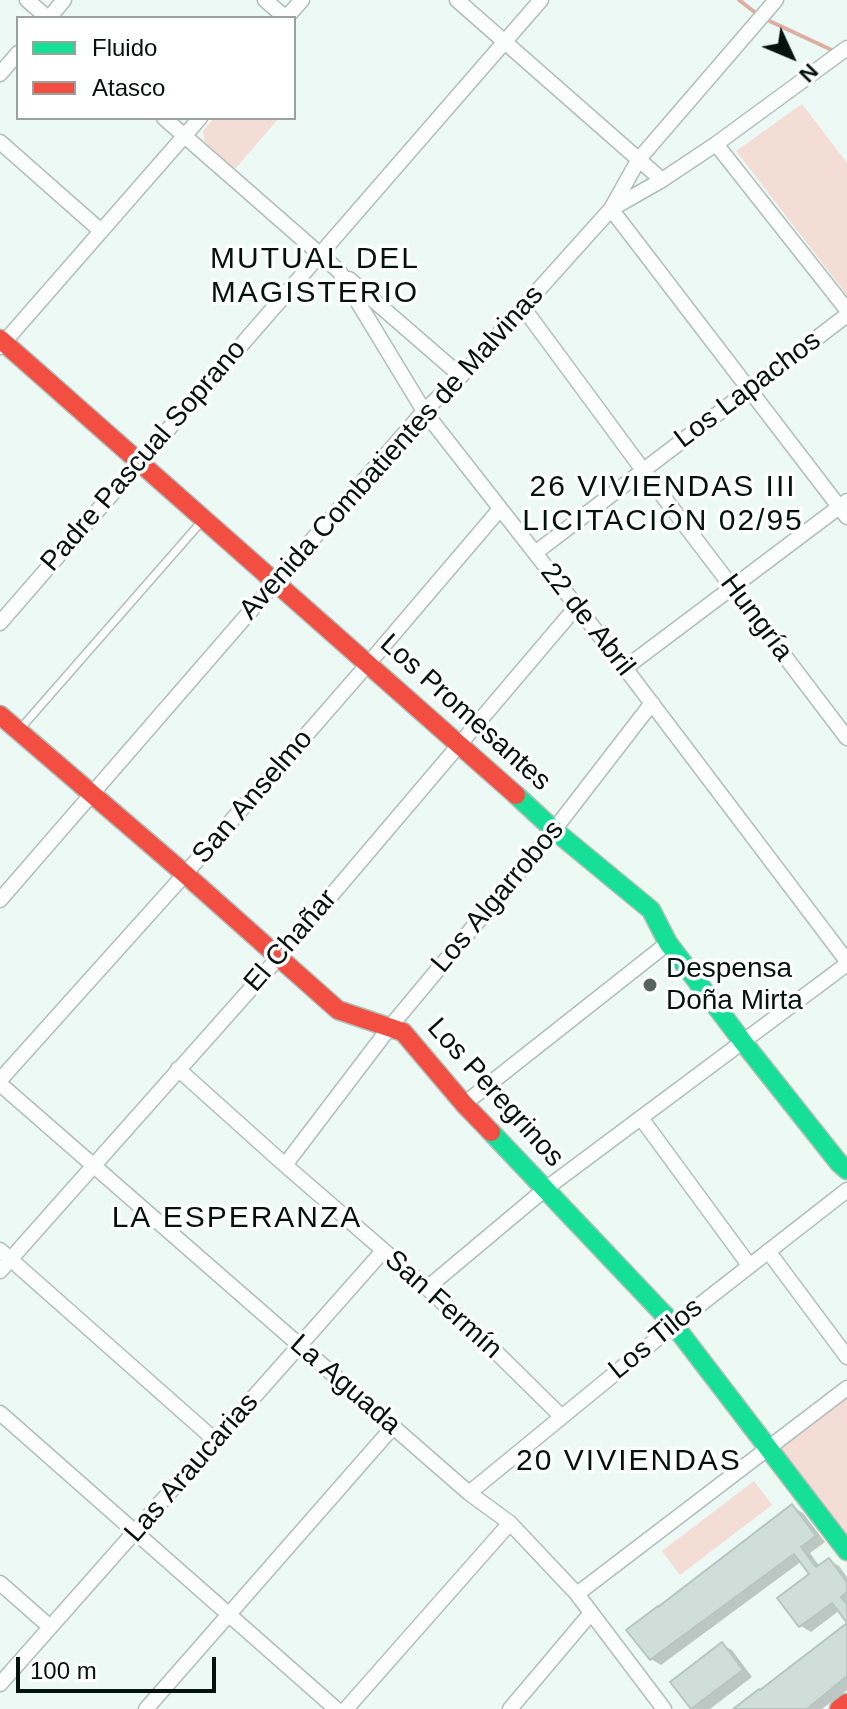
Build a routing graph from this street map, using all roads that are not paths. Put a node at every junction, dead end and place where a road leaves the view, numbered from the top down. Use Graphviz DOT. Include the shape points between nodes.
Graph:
graph roads {
  1 [pos="27,0"];
  2 [pos="64,0"];
  3 [pos="265,0"];
  4 [pos="302,0"];
  5 [pos="457,0"];
  6 [pos="541,0"];
  7 [pos="776,0"];
  8 [pos="46,16"];
  9 [pos="50,16"];
  10 [pos="284,16"];
  11 [pos="288,16"];
  12 [pos="505,41"];
  13 [pos="847,48"];
  14 [pos="16,55"];
  15 [pos="0,74"];
  16 [pos="166,120"];
  17 [pos="198,120"];
  18 [pos="184,136"];
  19 [pos="0,142"];
  20 [pos="716,144"];
  21 [pos="639,159"];
  22 [pos="662,180"];
  23 [pos="611,209"];
  24 [pos="101,231"];
  25 [pos="319,254"];
  26 [pos="339,271"];
  27 [pos="522,306"];
  28 [pos="847,312"];
  29 [pos="1,343"];
  30 [pos="461,376"];
  31 [pos="750,389"];
  32 [pos="424,411"];
  33 [pos="140,461"];
  34 [pos="643,470"];
  35 [pos="844,508"];
  36 [pos="500,509"];
  37 [pos="204,520"];
  38 [pos="535,553"];
  39 [pos="274,583"];
  40 [pos="732,587"];
  41 [pos="577,606"];
  42 [pos="0,623"];
  43 [pos="368,664"];
  44 [pos="625,668"];
  45 [pos="652,703"];
  46 [pos="0,715"];
  47 [pos="18,731"];
  48 [pos="847,738"];
  49 [pos="460,744"];
  50 [pos="91,794"];
  51 [pos="554,830"];
  52 [pos="185,874"];
  53 [pos="0,900"];
  54 [pos="668,943"];
  55 [pos="279,957"];
  56 [pos="847,962"];
  57 [pos="390,1027"];
  58 [pos="743,1042"];
  59 [pos="178,1069"];
  60 [pos="0,1082"];
  61 [pos="464,1104"];
  62 [pos="641,1118"];
  63 [pos="94,1165"];
  64 [pos="285,1165"];
  65 [pos="847,1170"];
  66 [pos="544,1190"];
  67 [pos="847,1190"];
  68 [pos="383,1251"];
  69 [pos="768,1251"];
  70 [pos="5,1255"];
  71 [pos="749,1265"];
  72 [pos="0,1271"];
  73 [pos="427,1288"];
  74 [pos="674,1325"];
  75 [pos="300,1345"];
  76 [pos="847,1357"];
  77 [pos="847,1388"];
  78 [pos="0,1413"];
  79 [pos="561,1416"];
  80 [pos="393,1427"];
  81 [pos="216,1441"];
  82 [pos="769,1449"];
  83 [pos="469,1493"];
  84 [pos="510,1523"];
  85 [pos="136,1532"];
  86 [pos="847,1551"];
  87 [pos="0,1583"];
  88 [pos="577,1594"];
  89 [pos="591,1613"];
  90 [pos="229,1614"];
  91 [pos="50,1627"];
  92 [pos="0,1684"];
  93 [pos="847,1703"];
  94 [pos="146,1709"];
  95 [pos="336,1709"];
  96 [pos="346,1709"];
  97 [pos="510,1709"];
  98 [pos="664,1709"];
  99 [pos="839,1709"];
  1 -- 8 [label="street"];
  2 -- 9 [label="street"];
  3 -- 10 [label="street"];
  4 -- 11 [label="street"];
  5 -- 12 [label="street"];
  6 -- 12 [label="street, Padre Pascual Soprano"];
  7 -- 21 [label="street, Avenida Combatientes de Malvinas"];
  12 -- 21 [label="street"];
  12 -- 25 [label="street, Padre Pascual Soprano"];
  13 -- 20 [label="street"];
  14 -- 15 [label="street"];
  16 -- 18 [label="street, 22 de Abril"];
  17 -- 18 [label="street"];
  18 -- 24 [label="street"];
  18 -- 25 [label="street, 22 de Abril"];
  19 -- 24 [label="street"];
  20 -- 22 [label="street"];
  20 -- 28 [label="street"];
  21 -- 22 [label="street"];
  21 -- 23 [label="street, Avenida Combatientes de Malvinas"];
  22 -- 23 [label="street"];
  23 -- 27 [label="street, Avenida Combatientes de Malvinas"];
  23 -- 31 [label="street"];
  24 -- 29 [label="street"];
  25 -- 26 [label="street, 22 de Abril"];
  25 -- 33 [label="street, Padre Pascual Soprano"];
  26 -- 30 [label="street, 22 de Abril"];
  26 -- 32 [label="street, 22 de Abril"];
  27 -- 30 [label="street, Avenida Combatientes de Malvinas"];
  27 -- 34 [label="street, Hungría"];
  28 -- 31 [label="street, Los Lapachos"];
  29 -- 33 [label="street, Los Promesantes"];
  30 -- 32 [label="street, Avenida Combatientes de Malvinas"];
  31 -- 34 [label="street, Los Lapachos"];
  31 -- 35 [label="street"];
  32 -- 36 [label="street, 22 de Abril"];
  32 -- 39 [label="street, Avenida Combatientes de Malvinas"];
  33 -- 37 [label="street, Los Promesantes"];
  33 -- 42 [label="street, Padre Pascual Soprano"];
  34 -- 38 [label="street, Los Lapachos"];
  34 -- 40 [label="street, Hungría"];
  35 -- 40 [label="street"];
  36 -- 38 [label="street, 22 de Abril"];
  36 -- 43 [label="street, San Anselmo"];
  37 -- 39 [label="street, Los Promesantes"];
  37 -- 47 [label="lane"];
  38 -- 41 [label="street, 22 de Abril"];
  39 -- 43 [label="street, Los Promesantes"];
  39 -- 50 [label="street, Avenida Combatientes de Malvinas"];
  40 -- 44 [label="street"];
  40 -- 48 [label="street, Hungría"];
  41 -- 44 [label="street, 22 de Abril"];
  41 -- 49 [label="street, El Chañar"];
  43 -- 49 [label="street, Los Promesantes"];
  43 -- 52 [label="street, San Anselmo"];
  44 -- 45 [label="street, 22 de Abril"];
  45 -- 51 [label="street, Los Algarrobos"];
  45 -- 56 [label="street, 22 de Abril"];
  46 -- 47 [label="street, Los Peregrinos"];
  47 -- 50 [label="street, Los Peregrinos"];
  49 -- 51 [label="street, Los Promesantes"];
  49 -- 55 [label="street, El Chañar"];
  50 -- 52 [label="street, Los Peregrinos"];
  50 -- 53 [label="street, Avenida Combatientes de Malvinas"];
  51 -- 54 [label="street, Los Promesantes" via="651,910"];
  51 -- 57 [label="street, Los Algarrobos"];
  52 -- 55 [label="street, Los Peregrinos"];
  52 -- 60 [label="street, San Anselmo"];
  54 -- 58 [label="street, Los Promesantes"];
  54 -- 61 [label="street"];
  55 -- 57 [label="street, Los Peregrinos" via="338,1010"];
  55 -- 59 [label="street, El Chañar"];
  56 -- 58 [label="street"];
  57 -- 61 [label="street, Los Peregrinos" via="403,1032"];
  57 -- 64 [label="street, Los Algarrobos"];
  58 -- 62 [label="street"];
  58 -- 65 [label="street, Los Promesantes"];
  59 -- 63 [label="street, El Chañar"];
  59 -- 64 [label="street, San Fermín"];
  60 -- 63 [label="street, La Aguada"];
  61 -- 66 [label="street, Los Peregrinos"];
  62 -- 66 [label="street"];
  62 -- 71 [label="street"];
  63 -- 70 [label="street, El Chañar"];
  63 -- 75 [label="street, La Aguada"];
  64 -- 68 [label="street, San Fermín"];
  66 -- 73 [label="street"];
  66 -- 74 [label="street, Los Peregrinos"];
  67 -- 69 [label="street, Los Tilos"];
  68 -- 73 [label="street, San Fermín"];
  68 -- 75 [label="street, Las Araucarias"];
  69 -- 71 [label="street, Los Tilos"];
  69 -- 76 [label="street"];
  70 -- 72 [label="street, El Chañar"];
  70 -- 81 [label="street"];
  71 -- 74 [label="street, Los Tilos"];
  73 -- 79 [label="street, San Fermín"];
  74 -- 79 [label="street, Los Tilos"];
  74 -- 82 [label="street, Los Peregrinos"];
  75 -- 80 [label="street, La Aguada"];
  75 -- 81 [label="street, Las Araucarias"];
  77 -- 82 [label="street"];
  78 -- 85 [label="street"];
  79 -- 83 [label="street, Los Tilos"];
  80 -- 83 [label="street, La Aguada"];
  80 -- 90 [label="street"];
  81 -- 85 [label="street, Las Araucarias"];
  82 -- 86 [label="street, Los Peregrinos"];
  82 -- 88 [label="street"];
  83 -- 84 [label="street, La Aguada"];
  84 -- 88 [label="street, La Aguada"];
  84 -- 96 [label="street"];
  85 -- 90 [label="street"];
  85 -- 91 [label="street, Las Araucarias"];
  87 -- 91 [label="street"];
  88 -- 89 [label="street, La Aguada"];
  89 -- 97 [label="street"];
  89 -- 98 [label="street, La Aguada"];
  90 -- 94 [label="street"];
  90 -- 95 [label="street"];
  91 -- 92 [label="street, Las Araucarias"];
  93 -- 99 [label="street"];
}
